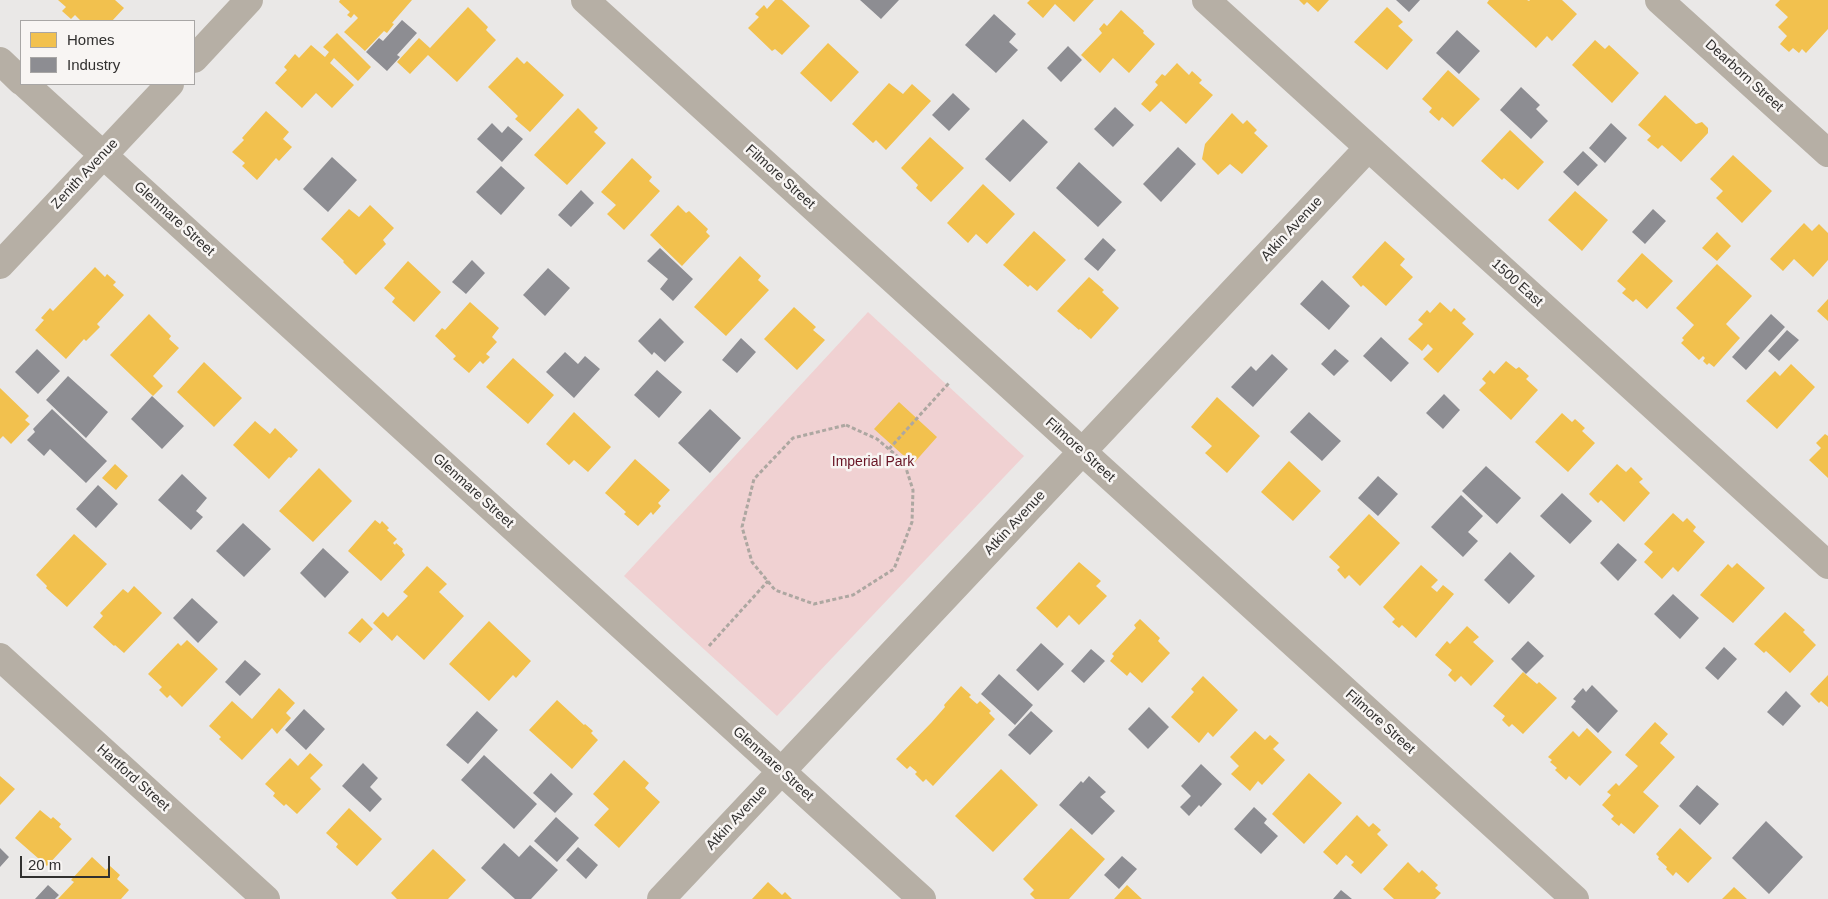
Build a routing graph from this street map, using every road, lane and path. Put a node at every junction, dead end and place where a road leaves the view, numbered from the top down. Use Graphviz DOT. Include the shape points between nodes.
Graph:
graph roads {
  1 [pos="249,0"];
  2 [pos="585,0"];
  3 [pos="1206,0"];
  4 [pos="1659,0"];
  5 [pos="195,58"];
  6 [pos="0,61"];
  7 [pos="20,79"];
  8 [pos="26,85"];
  9 [pos="169,85"];
  10 [pos="1368,148"];
  11 [pos="1828,153"];
  12 [pos="103,155"];
  13 [pos="0,265"];
  14 [pos="949,383"];
  15 [pos="890,449"];
  16 [pos="1082,452"];
  17 [pos="1828,565"];
  18 [pos="768,581"];
  19 [pos="709,646"];
  20 [pos="0,658"];
  21 [pos="781,771"];
  22 [pos="266,899"];
  23 [pos="660,899"];
  24 [pos="922,899"];
  25 [pos="1575,899"];
  1 -- 5 [label="street"];
  2 -- 16 [label="street, Filmore Street"];
  3 -- 10 [label="street, 1500 East"];
  4 -- 11 [label="street, Dearborn Street"];
  6 -- 7 [label="street"];
  8 -- 12 [label="street, Glenmare Street"];
  9 -- 12 [label="street, Zenith Avenue"];
  10 -- 16 [label="street, Atkin Avenue"];
  10 -- 17 [label="street, 1500 East"];
  12 -- 13 [label="street, Zenith Avenue"];
  12 -- 21 [label="street, Glenmare Street"];
  14 -- 15 [label="path"];
  15 -- 18 [label="path" via="878,439 846,425 793,438 754,480 742,527 752,562"];
  15 -- 18 [label="path" via="904,462 913,490 912,522 894,569 853,595 814,604 775,590"];
  16 -- 21 [label="street, Atkin Avenue"];
  16 -- 25 [label="street, Filmore Street"];
  18 -- 19 [label="path"];
  20 -- 22 [label="street, Hartford Street"];
  21 -- 23 [label="street, Atkin Avenue"];
  21 -- 24 [label="street, Glenmare Street"];
}
